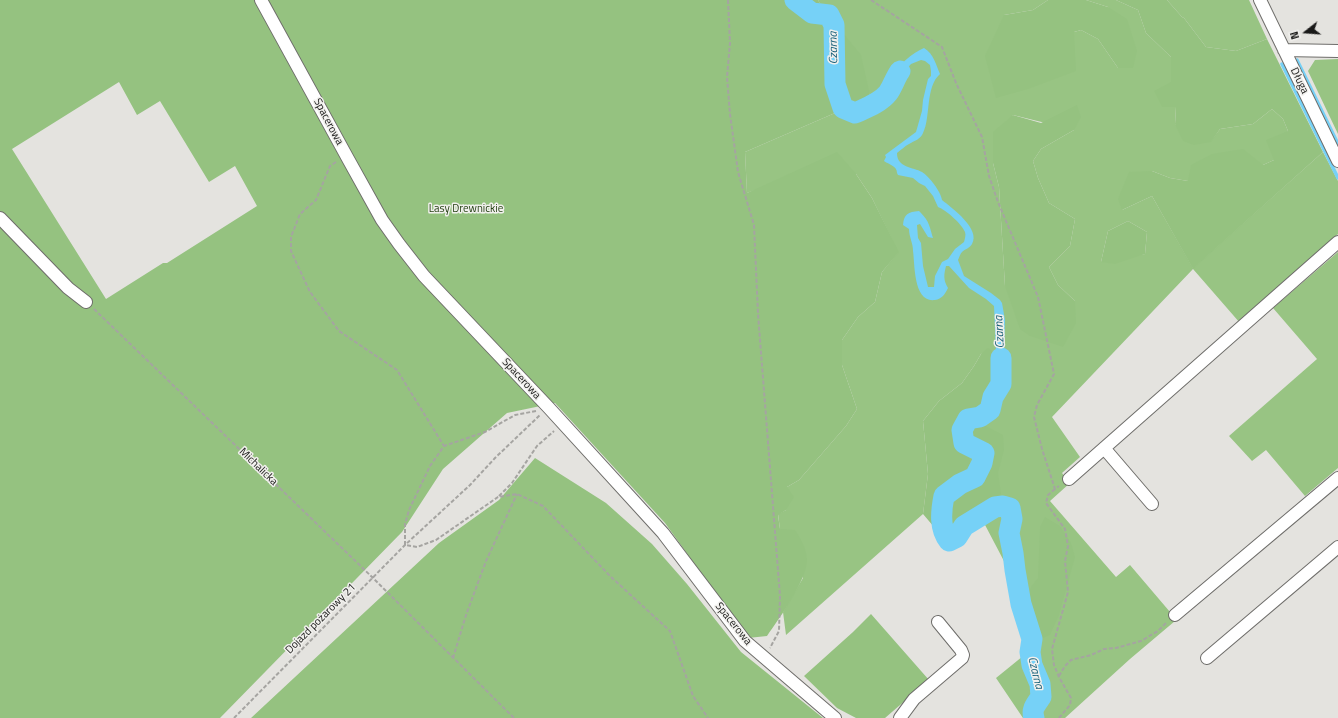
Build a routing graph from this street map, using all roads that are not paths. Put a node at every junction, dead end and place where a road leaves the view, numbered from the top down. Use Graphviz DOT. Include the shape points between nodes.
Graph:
graph roads {
  1 [pos="262,0"];
  2 [pos="1260,0"];
  3 [pos="1284,50"];
  4 [pos="1338,51"];
  5 [pos="1338,161"];
  6 [pos="0,218"];
  7 [pos="1338,242"];
  8 [pos="86,302"];
  9 [pos="1104,448"];
  10 [pos="1338,478"];
  11 [pos="1069,479"];
  12 [pos="1152,504"];
  13 [pos="1338,547"];
  14 [pos="1175,615"];
  15 [pos="938,622"];
  16 [pos="1207,658"];
  17 [pos="835,718"];
  18 [pos="900,718"];
  1 -- 17 [label="street, Spacerowa" via="382,220 424,276 663,533 744,642"];
  2 -- 3 [label="street, Długa"];
  3 -- 4 [label="street"];
  3 -- 5 [label="street, Długa"];
  6 -- 8 [label="street" via="68,288"];
  7 -- 9 [label="street"];
  9 -- 11 [label="street"];
  9 -- 12 [label="street"];
  10 -- 14 [label="street"];
  13 -- 16 [label="street"];
  15 -- 18 [label="street" via="961,650 962,658 914,700"];
}
